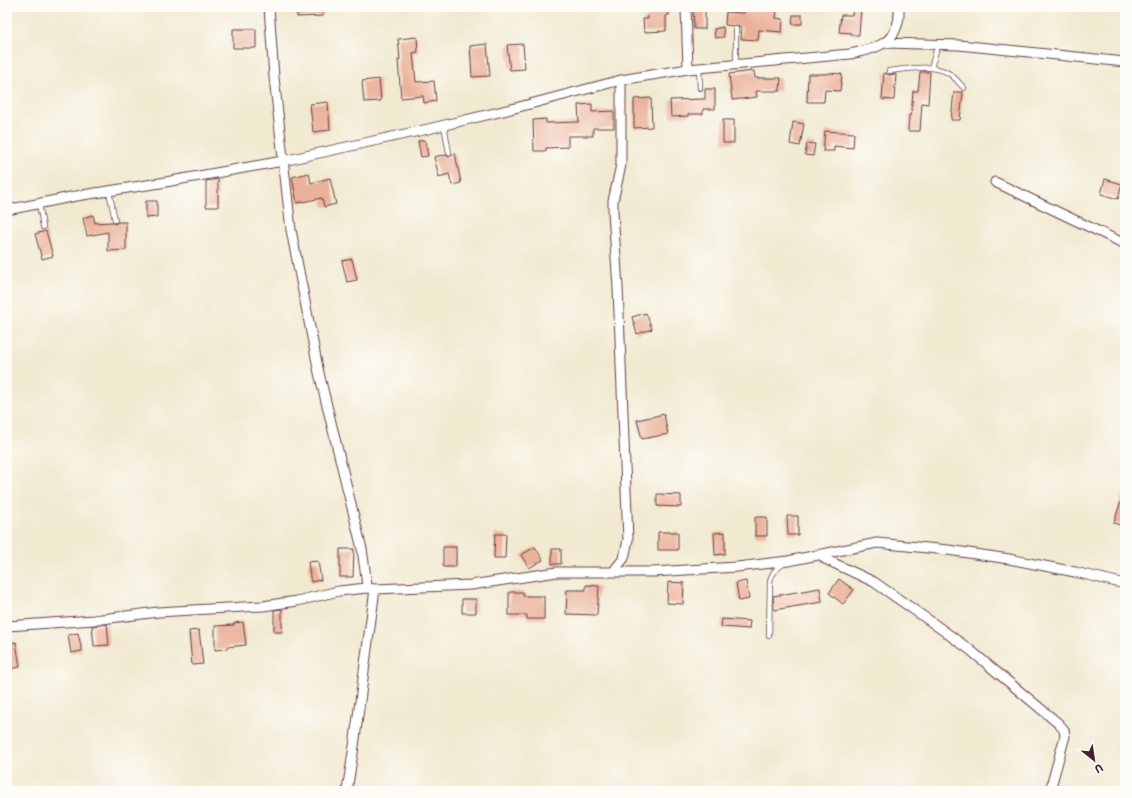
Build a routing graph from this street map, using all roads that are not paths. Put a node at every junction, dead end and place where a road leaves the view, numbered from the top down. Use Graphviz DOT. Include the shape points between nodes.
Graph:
graph roads {
  1 [pos="269,7"];
  2 [pos="686,7"];
  3 [pos="899,7"];
  4 [pos="736,29"];
  5 [pos="885,43"];
  6 [pos="938,44"];
  7 [pos="1125,62"];
  8 [pos="736,64"];
  9 [pos="699,68"];
  10 [pos="931,68"];
  11 [pos="688,69"];
  12 [pos="889,71"];
  13 [pos="621,80"];
  14 [pos="700,88"];
  15 [pos="964,88"];
  16 [pos="444,125"];
  17 [pos="449,153"];
  18 [pos="282,161"];
  19 [pos="996,182"];
  20 [pos="109,191"];
  21 [pos="40,204"];
  22 [pos="7,210"];
  23 [pos="115,220"];
  24 [pos="43,227"];
  25 [pos="1125,244"];
  26 [pos="821,554"];
  27 [pos="788,561"];
  28 [pos="613,572"];
  29 [pos="1125,584"];
  30 [pos="371,589"];
  31 [pos="7,626"];
  32 [pos="769,635"];
  33 [pos="347,791"];
  34 [pos="1052,791"];
  1 -- 18 [label="street"];
  2 -- 11 [label="street"];
  3 -- 5 [label="street" via="895,32"];
  4 -- 8 [label="lane"];
  5 -- 6 [label="street"];
  5 -- 8 [label="street" via="850,54"];
  6 -- 7 [label="street"];
  6 -- 10 [label="lane"];
  8 -- 9 [label="street"];
  9 -- 11 [label="street"];
  9 -- 14 [label="lane"];
  10 -- 12 [label="lane"];
  10 -- 15 [label="lane" via="949,73"];
  11 -- 13 [label="street"];
  13 -- 16 [label="street"];
  13 -- 28 [label="street" via="621,165 613,212 628,540 624,558"];
  16 -- 17 [label="lane"];
  16 -- 18 [label="street"];
  18 -- 20 [label="street"];
  18 -- 30 [label="street" via="290,230 302,292 366,577"];
  19 -- 25 [label="street"];
  20 -- 21 [label="street"];
  20 -- 23 [label="lane"];
  21 -- 22 [label="street"];
  21 -- 24 [label="lane"];
  26 -- 27 [label="street"];
  26 -- 29 [label="street" via="868,544 890,543 1009,559"];
  26 -- 34 [label="street" via="825,559 880,586 963,644 1059,724 1065,736"];
  27 -- 28 [label="street" via="687,571"];
  27 -- 32 [label="lane" via="771,575"];
  28 -- 30 [label="street" via="557,572 471,585"];
  30 -- 31 [label="street" via="339,591 264,606 158,612 94,620"];
  30 -- 33 [label="street"];
}
